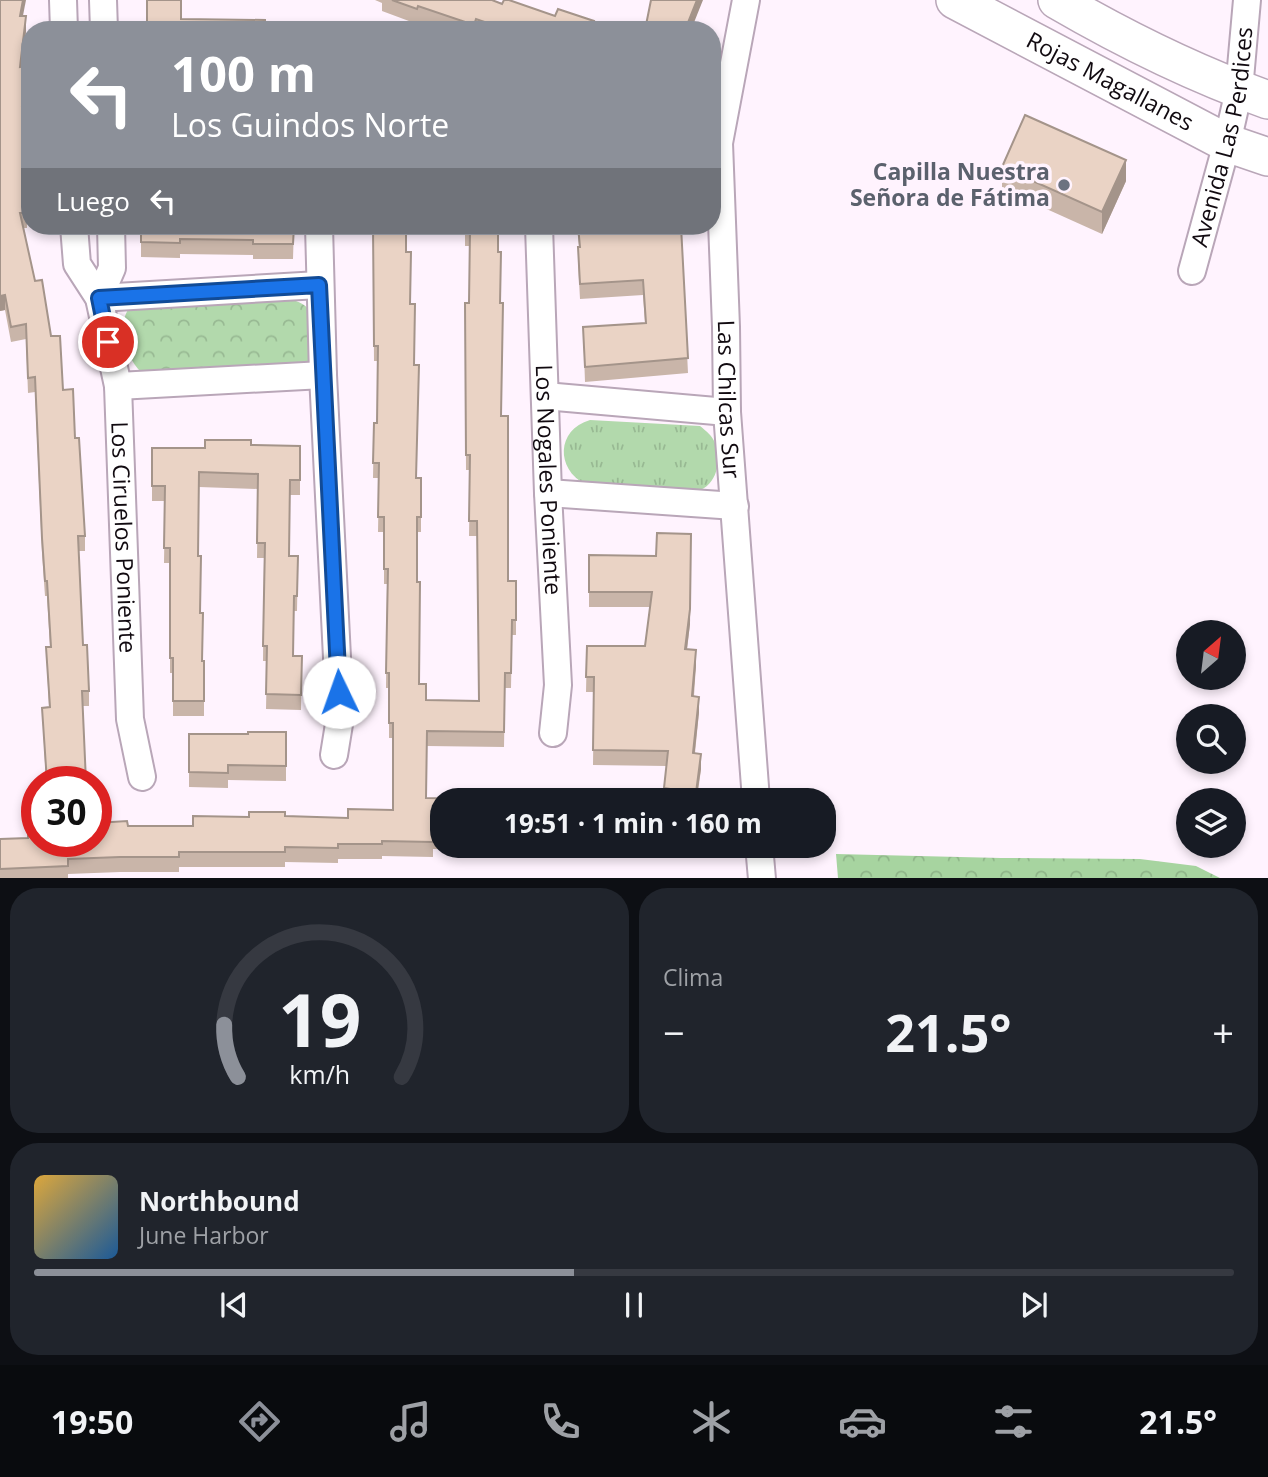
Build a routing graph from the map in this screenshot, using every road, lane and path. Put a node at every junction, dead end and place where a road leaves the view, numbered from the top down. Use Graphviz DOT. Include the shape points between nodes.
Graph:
graph roads {
  1 [pos="63,0"];
  2 [pos="103,0"];
  3 [pos="746,0"];
  4 [pos="955,0"];
  5 [pos="1057,0"];
  6 [pos="1247,0"];
  7 [pos="64,21"];
  8 [pos="104,21"];
  9 [pos="1254,95"];
  10 [pos="721,132"];
  11 [pos="1227,143"];
  12 [pos="1268,157"];
  13 [pos="721,196"];
  14 [pos="75,235"];
  15 [pos="111,235"];
  16 [pos="318,235"];
  17 [pos="539,235"];
  18 [pos="1192,271"];
  19 [pos="319,285"];
  20 [pos="99,298"];
  21 [pos="323,375"];
  22 [pos="118,386"];
  23 [pos="545,396"];
  24 [pos="727,412"];
  25 [pos="548,493"];
  26 [pos="735,506"];
  27 [pos="553,733"];
  28 [pos="334,755"];
  29 [pos="142,777"];
  30 [pos="755,788"];
  31 [pos="760,858"];
  32 [pos="762,878"];
  1 -- 7 [label="street"];
  2 -- 8 [label="street"];
  3 -- 10 [label="street, Las Chilcas Sur"];
  4 -- 11 [label="street, Rojas Magallanes"];
  5 -- 9 [label="street, Rojas Magallanes" via="1179,63"];
  6 -- 9 [label="street, Avenida Las Perdices"];
  9 -- 11 [label="street, Avenida Las Perdices"];
  11 -- 12 [label="street, Rojas Magallanes"];
  11 -- 18 [label="street, Avenida Las Perdices"];
  13 -- 24 [label="street, Las Chilcas Sur"];
  14 -- 20 [label="street, Los Ciruelos Poniente" via="77,264"];
  15 -- 20 [label="street" via="112,268"];
  16 -- 19 [label="street"];
  17 -- 23 [label="street, Los Nogales Poniente"];
  19 -- 20 [label="street"];
  19 -- 21 [label="street"];
  20 -- 22 [label="street, Los Ciruelos Poniente"];
  21 -- 22 [label="street"];
  21 -- 28 [label="street" via="340,718"];
  22 -- 29 [label="street, Los Ciruelos Poniente" via="130,719"];
  23 -- 24 [label="street"];
  23 -- 25 [label="street, Los Nogales Poniente"];
  24 -- 26 [label="street, Las Chilcas Sur"];
  25 -- 26 [label="street"];
  25 -- 27 [label="street, Los Nogales Poniente" via="558,685"];
  26 -- 30 [label="street, Las Chilcas Sur"];
  31 -- 32 [label="street"];
}
